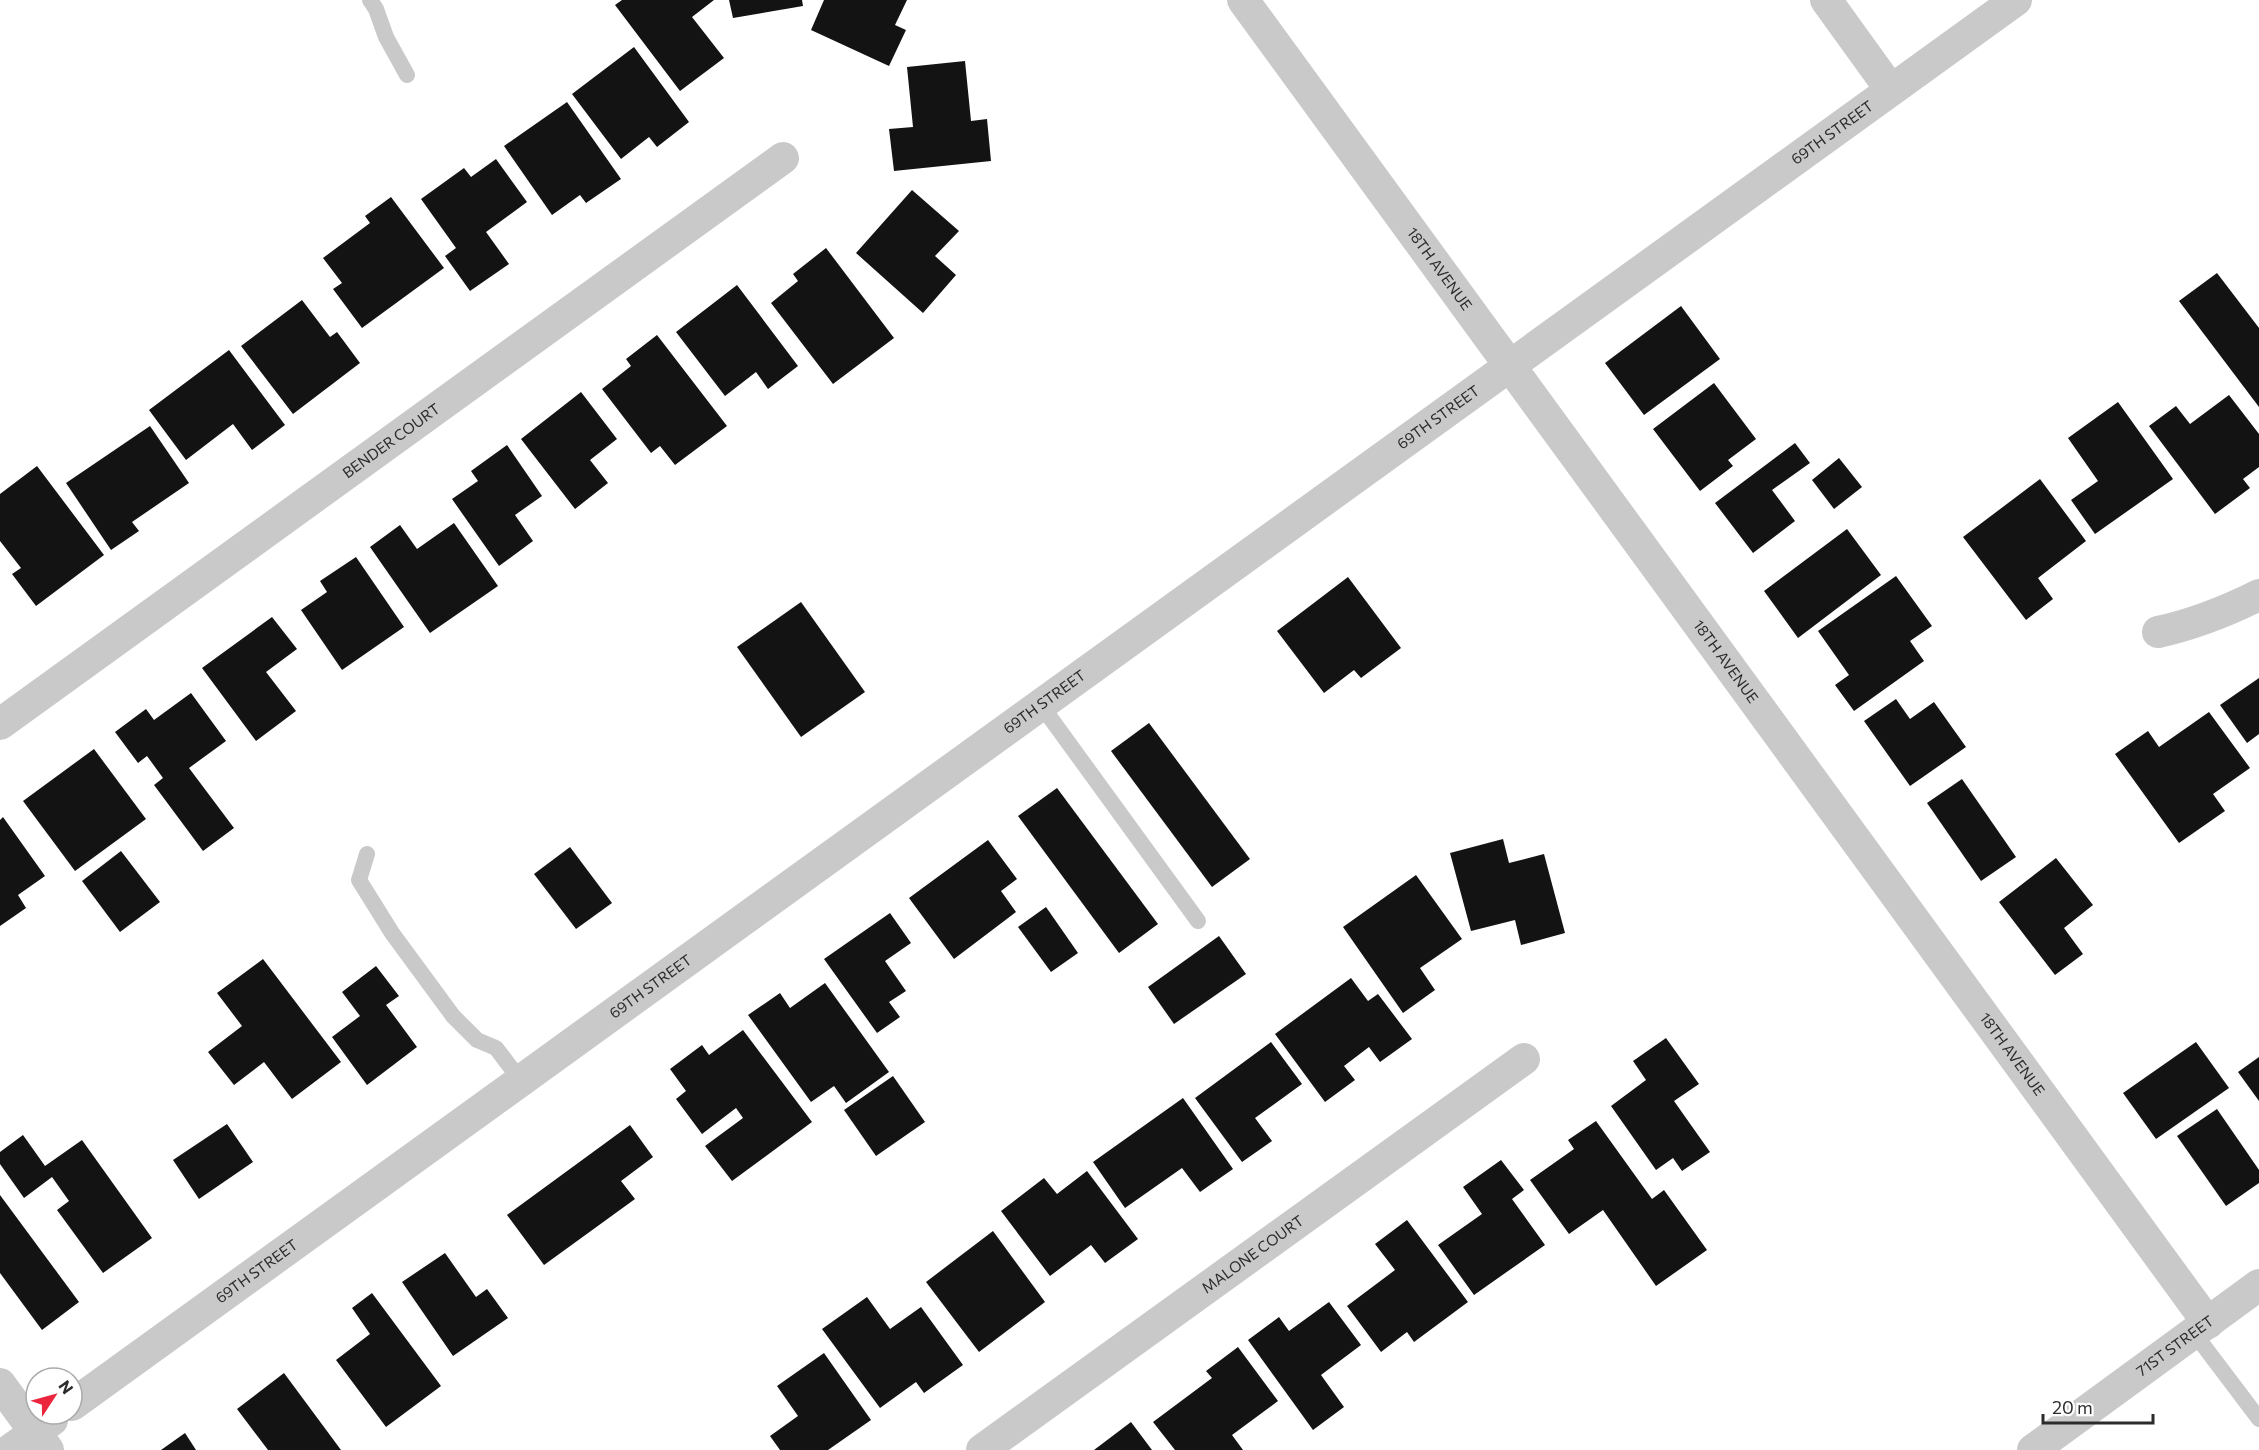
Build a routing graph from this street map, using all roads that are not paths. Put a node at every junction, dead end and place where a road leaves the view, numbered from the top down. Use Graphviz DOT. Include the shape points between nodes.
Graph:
graph roads {
  1 [pos="370,0"];
  2 [pos="1243,0"];
  3 [pos="1826,0"];
  4 [pos="2016,0"];
  5 [pos="407,75"];
  6 [pos="1891,90"];
  7 [pos="783,158"];
  8 [pos="1510,366"];
  9 [pos="2259,595"];
  10 [pos="2158,632"];
  11 [pos="1041,705"];
  12 [pos="0,724"];
  13 [pos="367,854"];
  14 [pos="1198,921"];
  15 [pos="1524,1059"];
  16 [pos="521,1081"];
  17 [pos="2259,1285"];
  18 [pos="2201,1328"];
  19 [pos="0,1384"];
  20 [pos="84,1396"];
  21 [pos="2259,1419"];
  22 [pos="52,1426"];
  23 [pos="41,1441"];
  24 [pos="10,1450"];
  25 [pos="981,1450"];
  26 [pos="2033,1450"];
  1 -- 5 [label="lane"];
  2 -- 8 [label="street, 18TH AVENUE"];
  3 -- 6 [label="street"];
  4 -- 6 [label="street, 69TH STREET"];
  6 -- 8 [label="street, 69TH STREET"];
  7 -- 12 [label="street, BENDER COURT"];
  8 -- 11 [label="street, 69TH STREET"];
  8 -- 18 [label="street, 18TH AVENUE"];
  9 -- 10 [label="street" via="2221,614"];
  11 -- 14 [label="lane"];
  11 -- 16 [label="street, 69TH STREET"];
  13 -- 16 [label="lane" via="359,880 392,933 453,1017 477,1040 496,1048"];
  15 -- 25 [label="street, MALONE COURT"];
  16 -- 20 [label="street, 69TH STREET"];
  17 -- 18 [label="street, 71ST STREET"];
  18 -- 21 [label="lane"];
  18 -- 26 [label="street, 71ST STREET"];
  19 -- 23 [label="street"];
  22 -- 23 [label="street"];
  23 -- 24 [label="street"];
}
